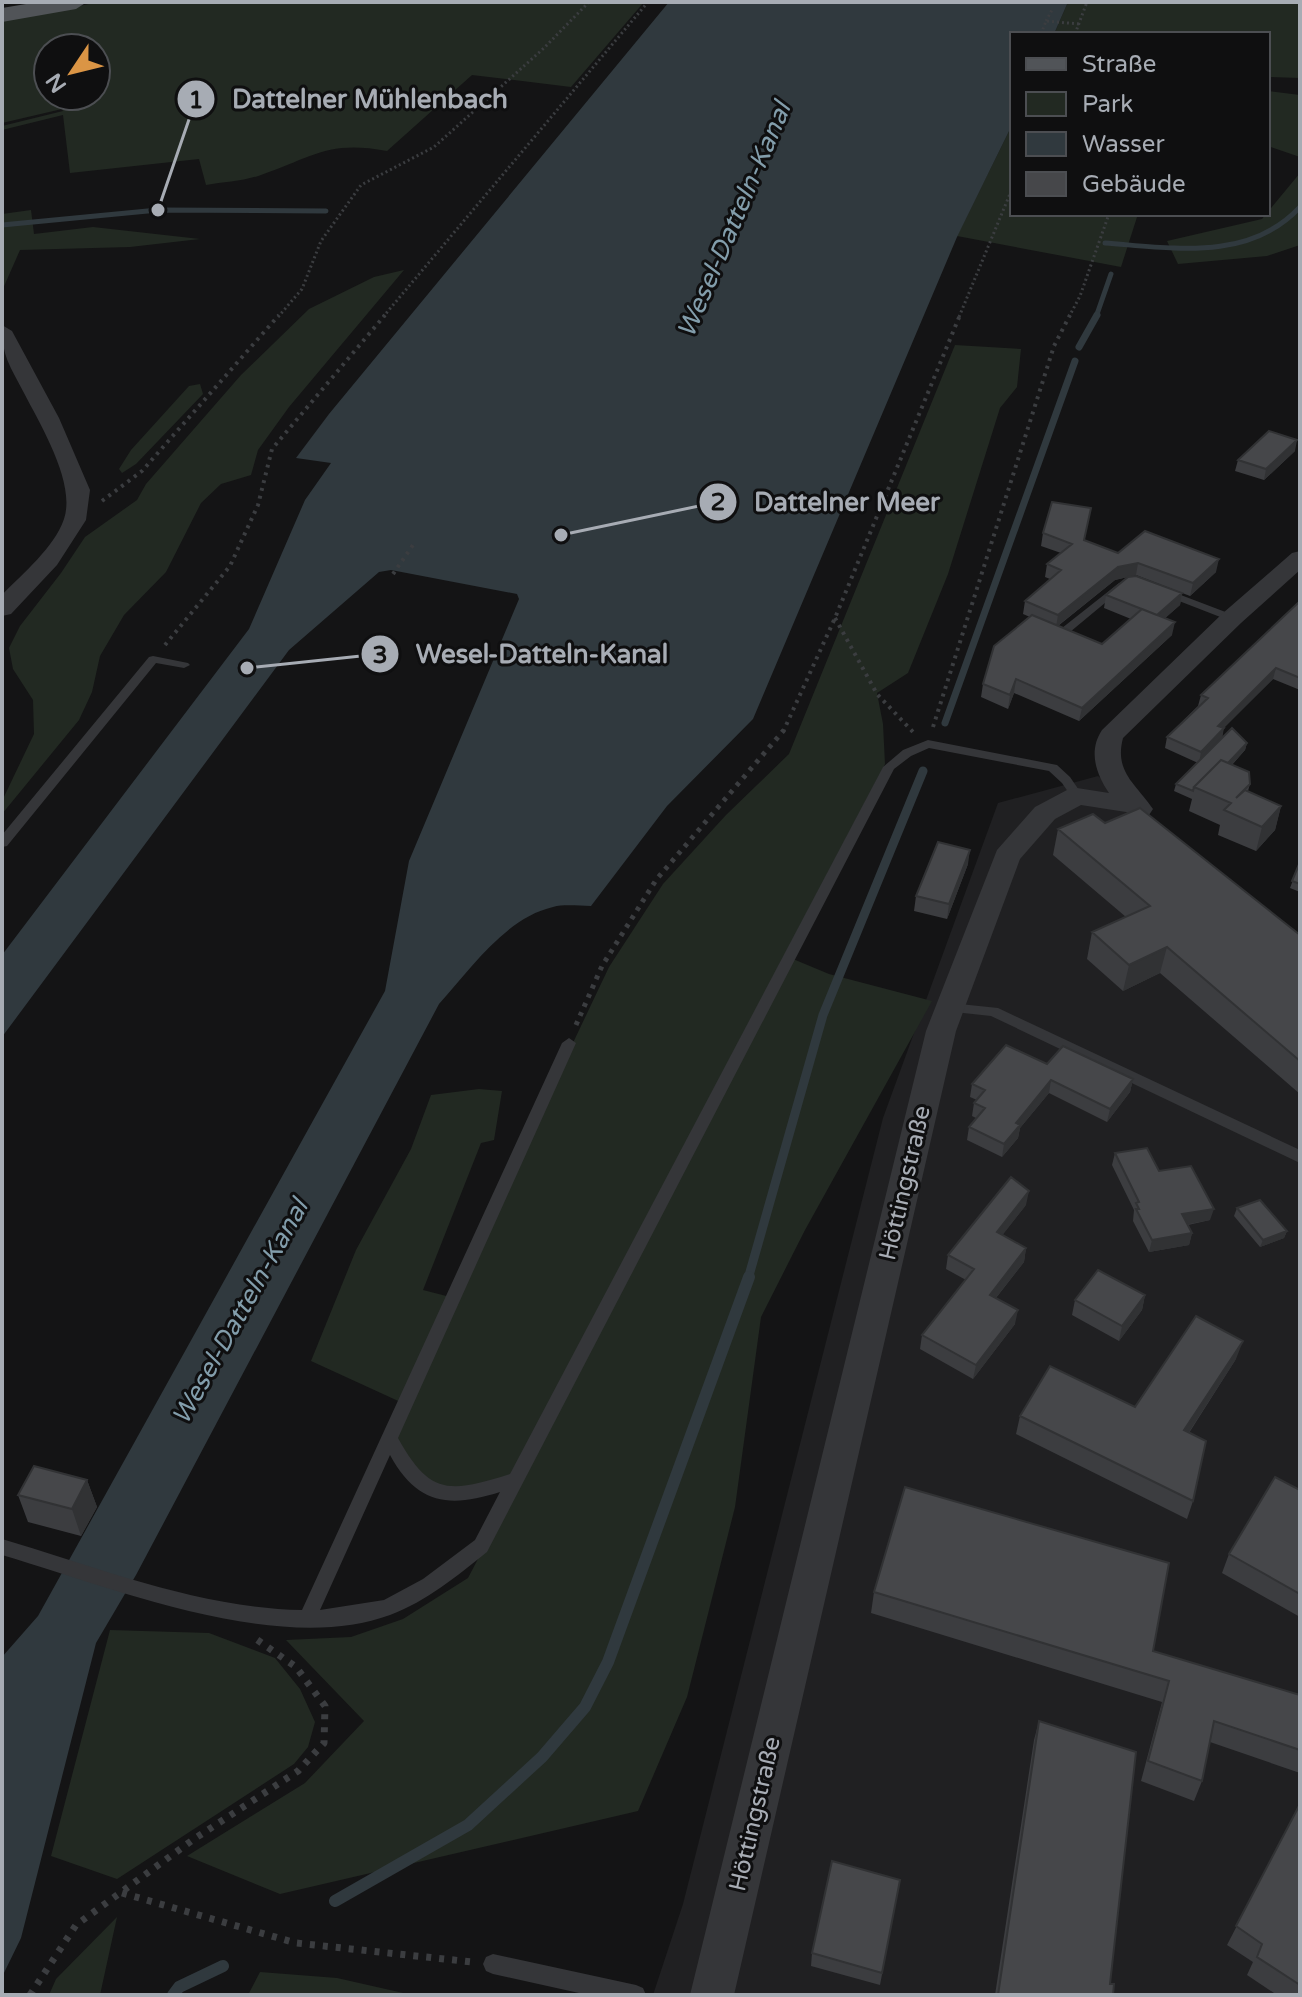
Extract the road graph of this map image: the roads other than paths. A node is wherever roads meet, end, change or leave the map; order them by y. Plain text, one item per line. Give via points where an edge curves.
1 (76, 2) edge
2 (2, 15) edge
3 (2, 331) edge
4 (1300, 558) edge
5 (2, 609) edge
6 (1232, 618) junction
7 (1066, 630) edge
8 (184, 665) dead end
9 (1077, 796) junction
10 (2, 843) edge
11 (950, 1008) junction
12 (569, 1043) road end
13 (1300, 1157) edge
14 (389, 1438) junction
15 (515, 1480) junction
16 (2, 1547) edge
17 (307, 1618) junction
18 (493, 1964) road end
19 (636, 1995) edge
20 (712, 1995) edge

1 - 2 main road
3 - 5 street via 79,490 75,520 49,560
4 - 6 street
6 - 7 lane via 1140,583 1120,585
6 - 9 street via 1111,736 1105,753 1113,780 1146,814
8 - 10 lane via 153,659
9 - 11 street, Höttingstraße via 1045,813 1007,856
9 - 15 lane via 1053,768 928,744 889,767
11 - 13 lane via 993,1011
11 - 20 street, Höttingstraße
12 - 14 lane
14 - 15 lane via 403,1466 428,1490 468,1496
14 - 17 lane
15 - 17 lane via 481,1546 430,1586 374,1612
16 - 17 lane via 216,1610
18 - 19 lane

